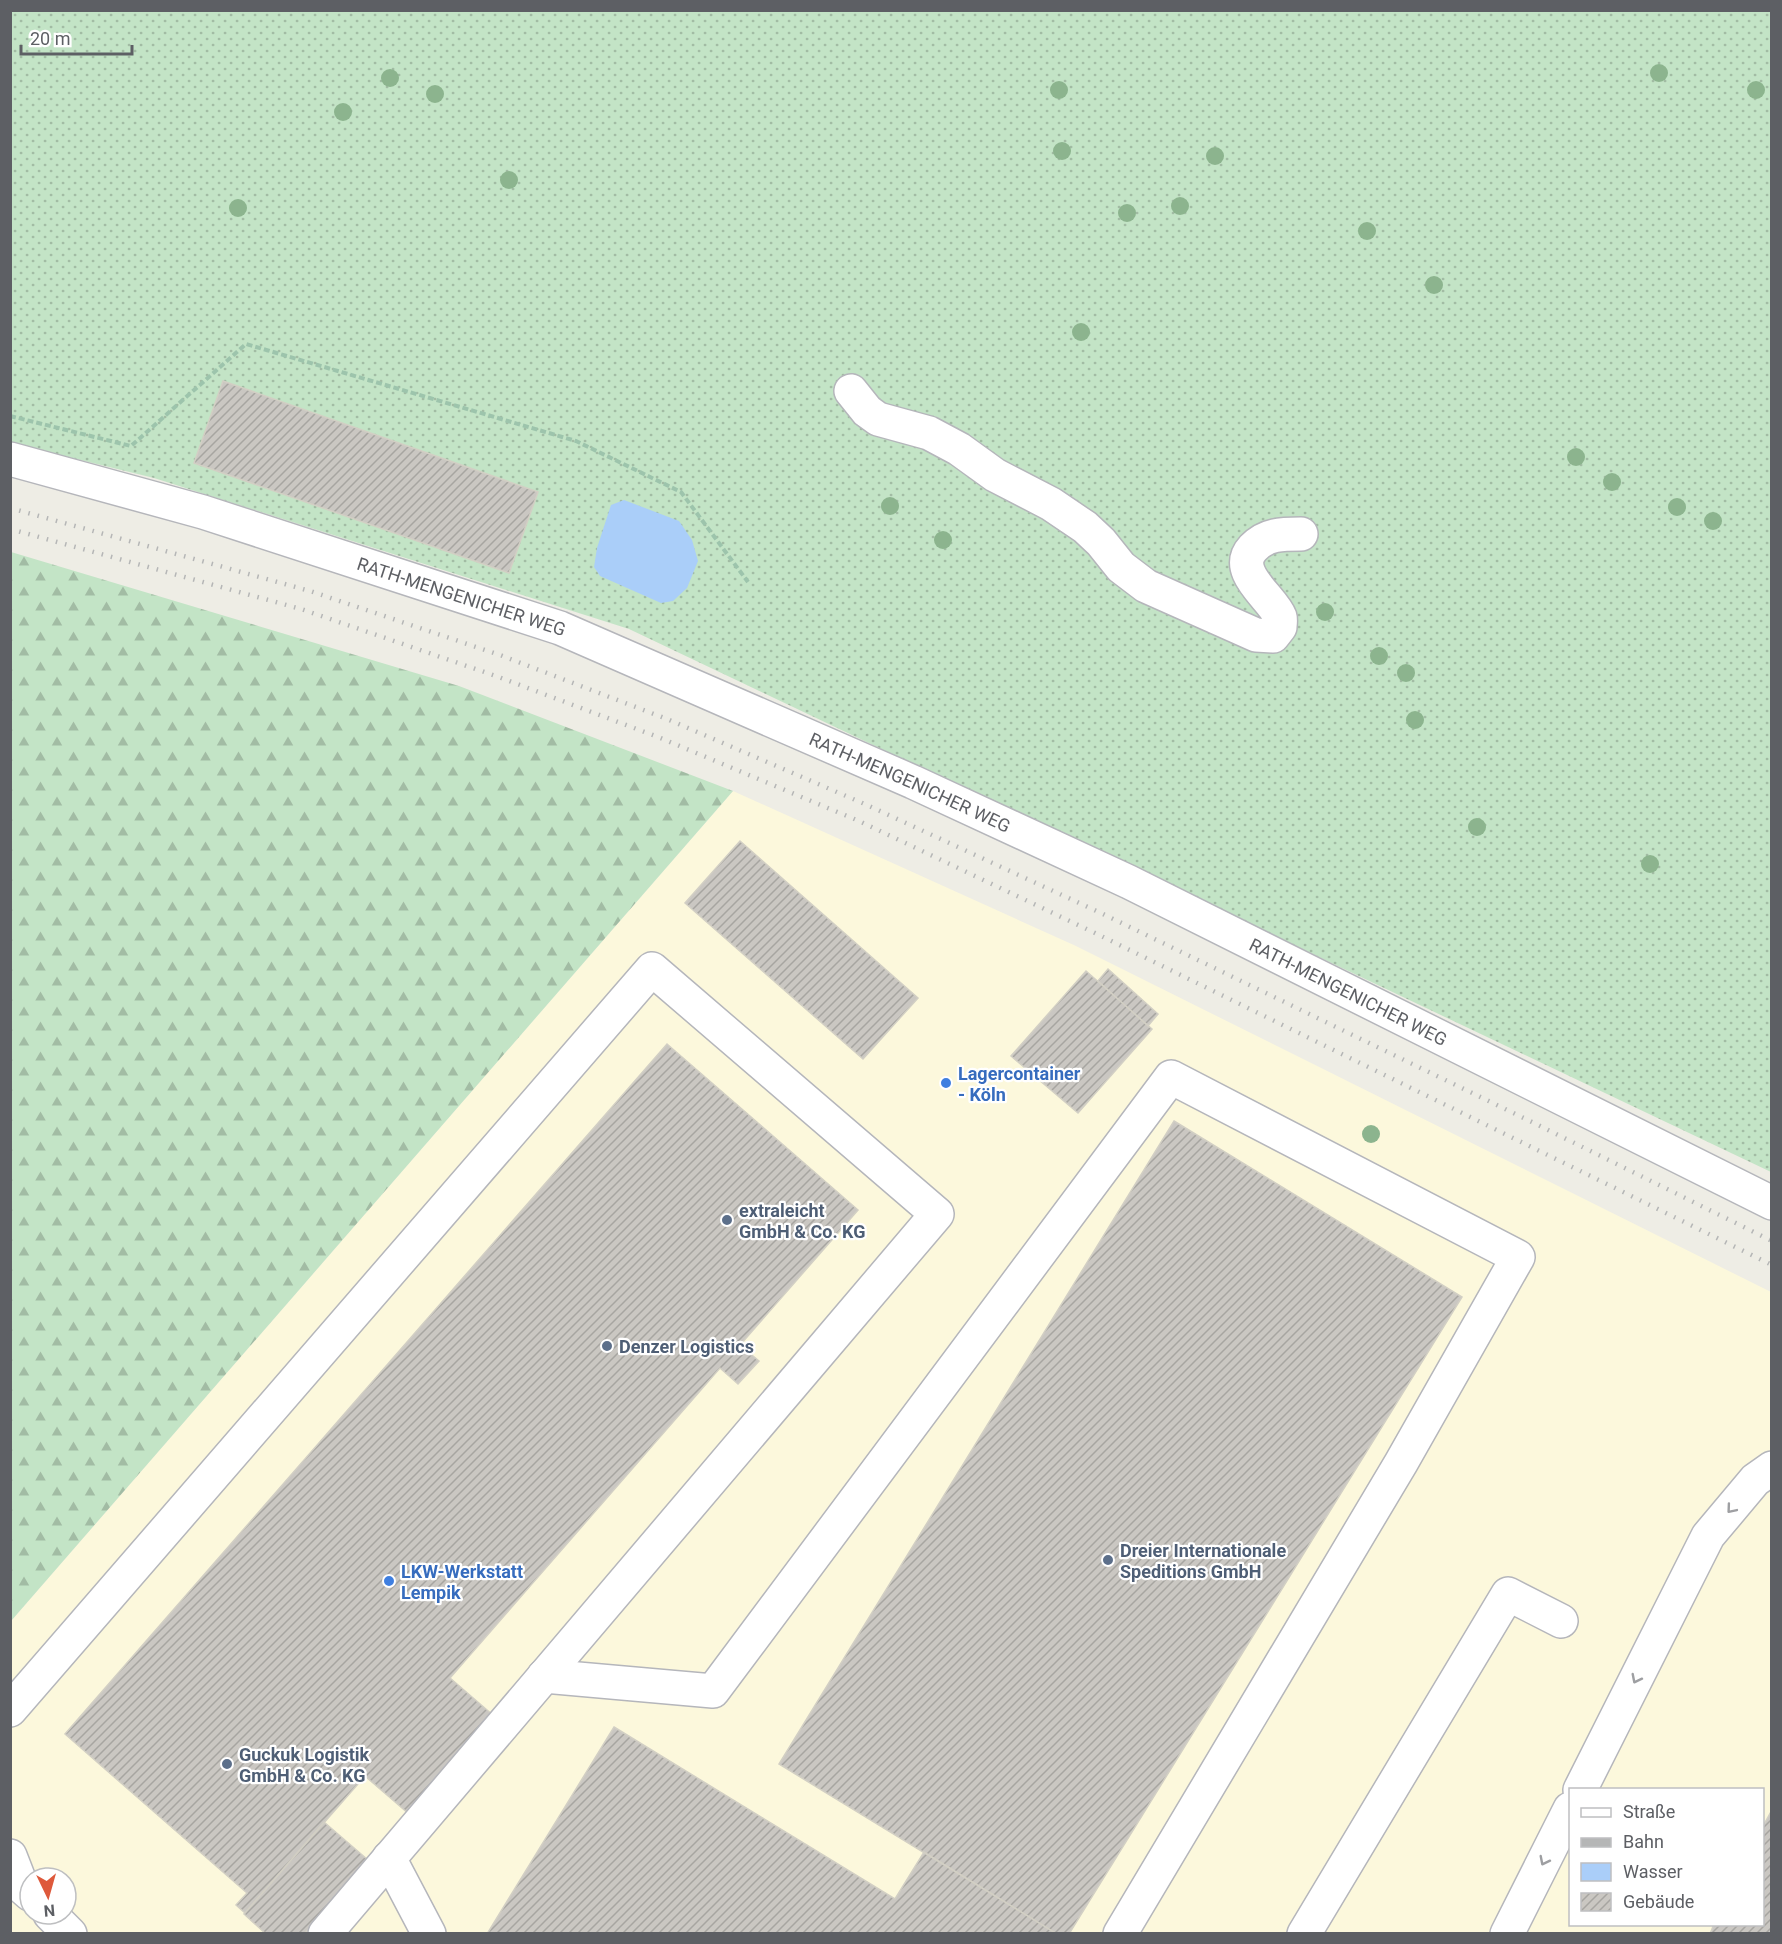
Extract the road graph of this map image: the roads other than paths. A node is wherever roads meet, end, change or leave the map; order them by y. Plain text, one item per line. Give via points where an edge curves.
1 (851, 391) dead end
2 (10, 459) edge
3 (1301, 534) dead end
4 (1772, 1203) edge
5 (1772, 1468) edge
6 (1561, 1621) dead end
7 (544, 1676) junction
8 (10, 1710) edge
9 (1581, 1788) edge
10 (1569, 1811) edge
11 (10, 1856) edge
12 (389, 1858) junction
13 (18, 1877) edge
14 (325, 1934) edge
15 (429, 1934) edge
16 (1120, 1934) edge
17 (1304, 1934) edge
18 (1507, 1934) edge

1 - 3 street via 878,419 929,433 995,475 1051,504 1085,527 1121,567 1146,586 1256,635 1273,636 1280,627 1280,617 1254,583 1247,566 1250,551 1263,539
2 - 4 street, RATH-MENGENICHER WEG via 203,512 560,628 913,782 1129,882
5 -> 9 street via 1755,1480 1708,1536
6 - 17 street via 1508,1594
7 - 8 street via 937,1214 652,969
7 - 12 street
7 - 16 street via 713,1690 1171,1077 1518,1257 1389,1484
10 -> 18 street
11 - 13 street
12 - 14 street
12 - 15 street

